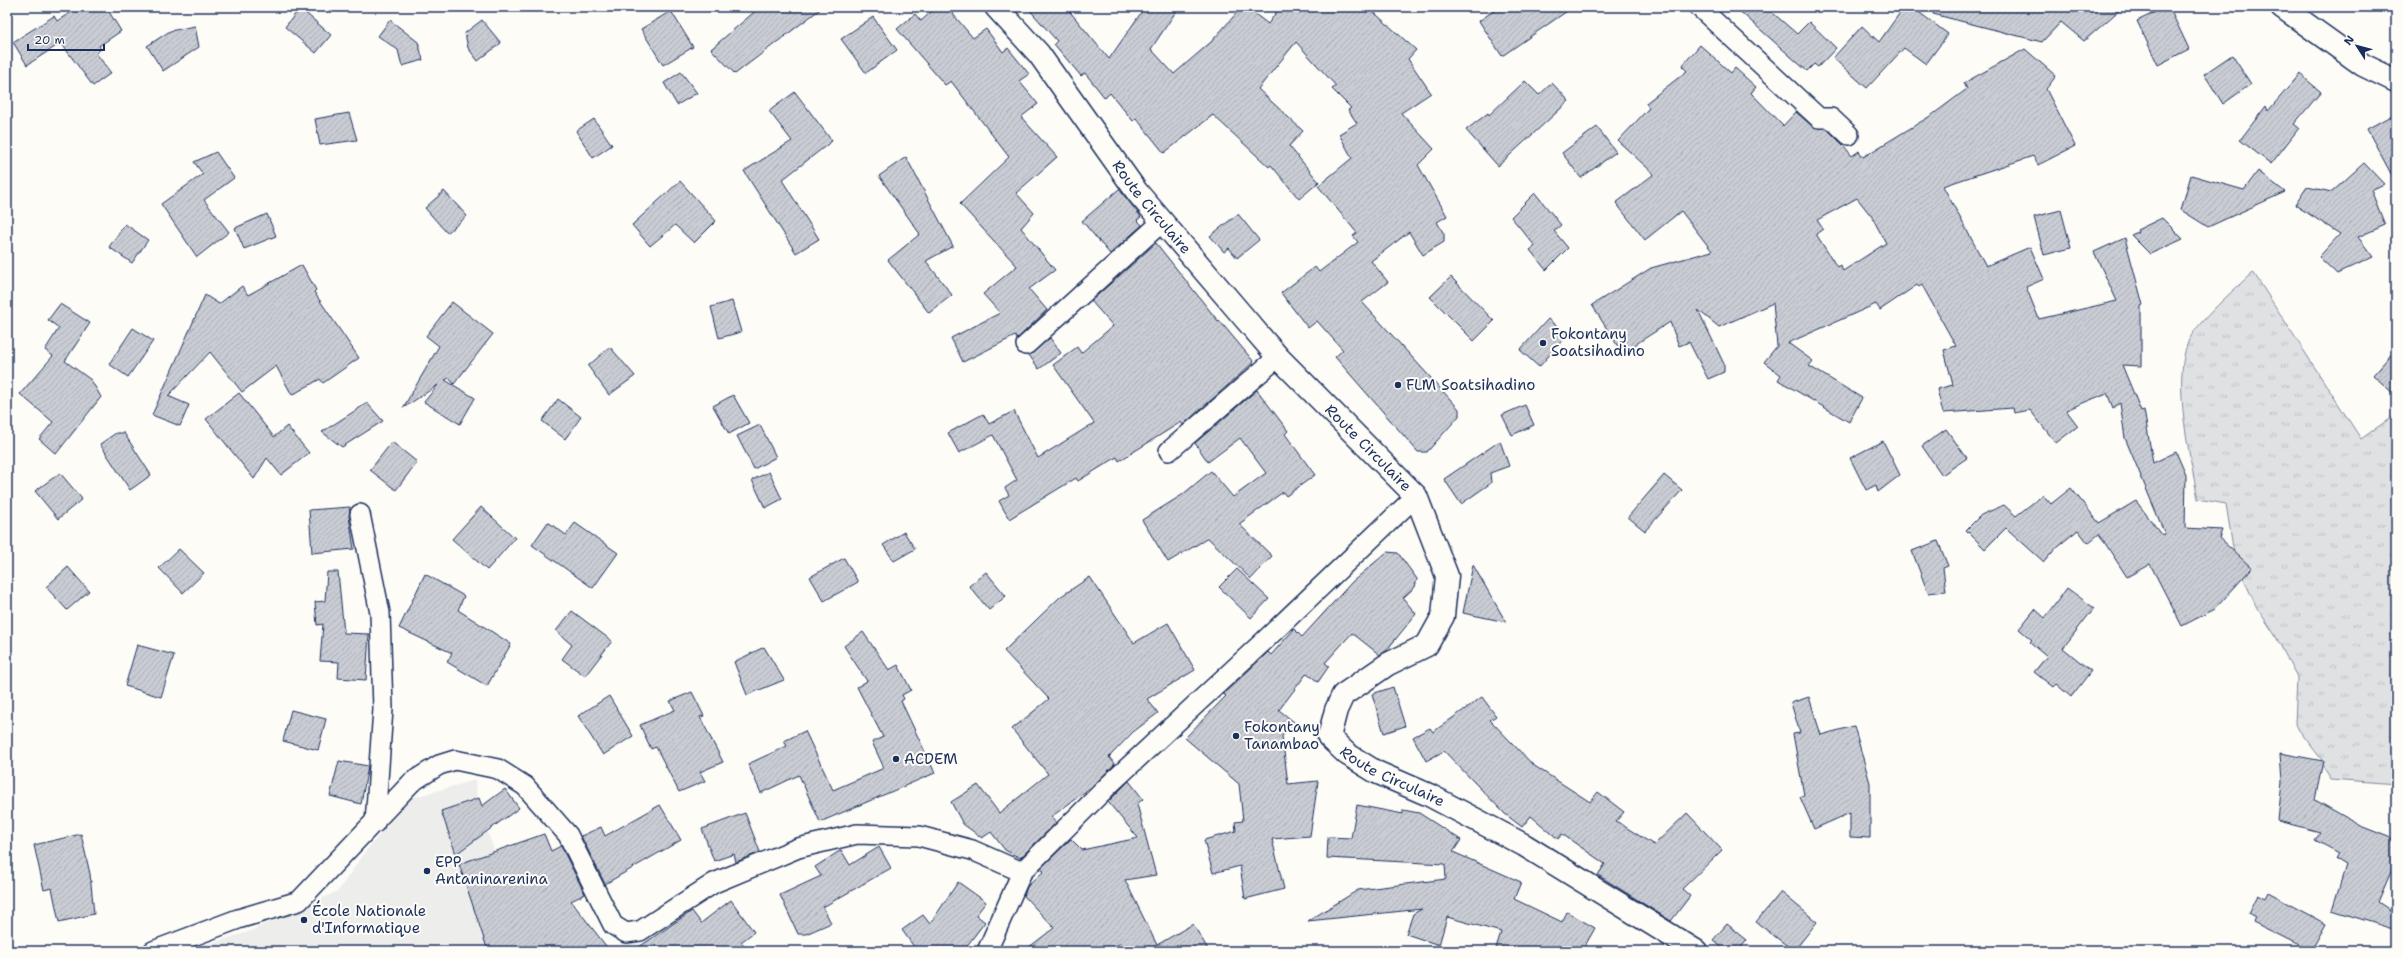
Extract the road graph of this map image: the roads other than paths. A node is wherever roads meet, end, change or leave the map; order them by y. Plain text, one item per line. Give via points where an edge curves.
1 (996, 7) edge
2 (1698, 7) edge
3 (2282, 7) edge
4 (2396, 81) edge
5 (1849, 135) dead end
6 (1163, 221) junction
7 (1026, 345) dead end
8 (1278, 356) junction
9 (1169, 450) dead end
10 (1416, 496) junction
11 (360, 514) dead end
12 (375, 823) junction
13 (1022, 872) junction
14 (153, 951) edge
15 (987, 951) edge
16 (1696, 951) edge

1 - 6 street, Route Circulaire via 1039,54 1138,192
2 - 5 street via 1819,118 1831,118
3 - 4 street via 2363,65
6 - 7 street
6 - 8 street, Route Circulaire
8 - 9 street
8 - 10 street, Route Circulaire
10 - 13 street via 1264,642 1110,783
10 - 16 street, Route Circulaire via 1446,576 1443,616 1427,645 1388,664 1343,695 1336,710 1330,738 1347,754 1376,772 1429,795 1524,845
11 - 12 street via 380,614 383,709
12 - 13 street via 412,782 439,765 455,760 498,770 525,786 568,835 613,925 626,933 640,931 714,883 798,848 857,834 919,836 972,850
12 - 14 street via 299,901 238,919
13 - 15 street

